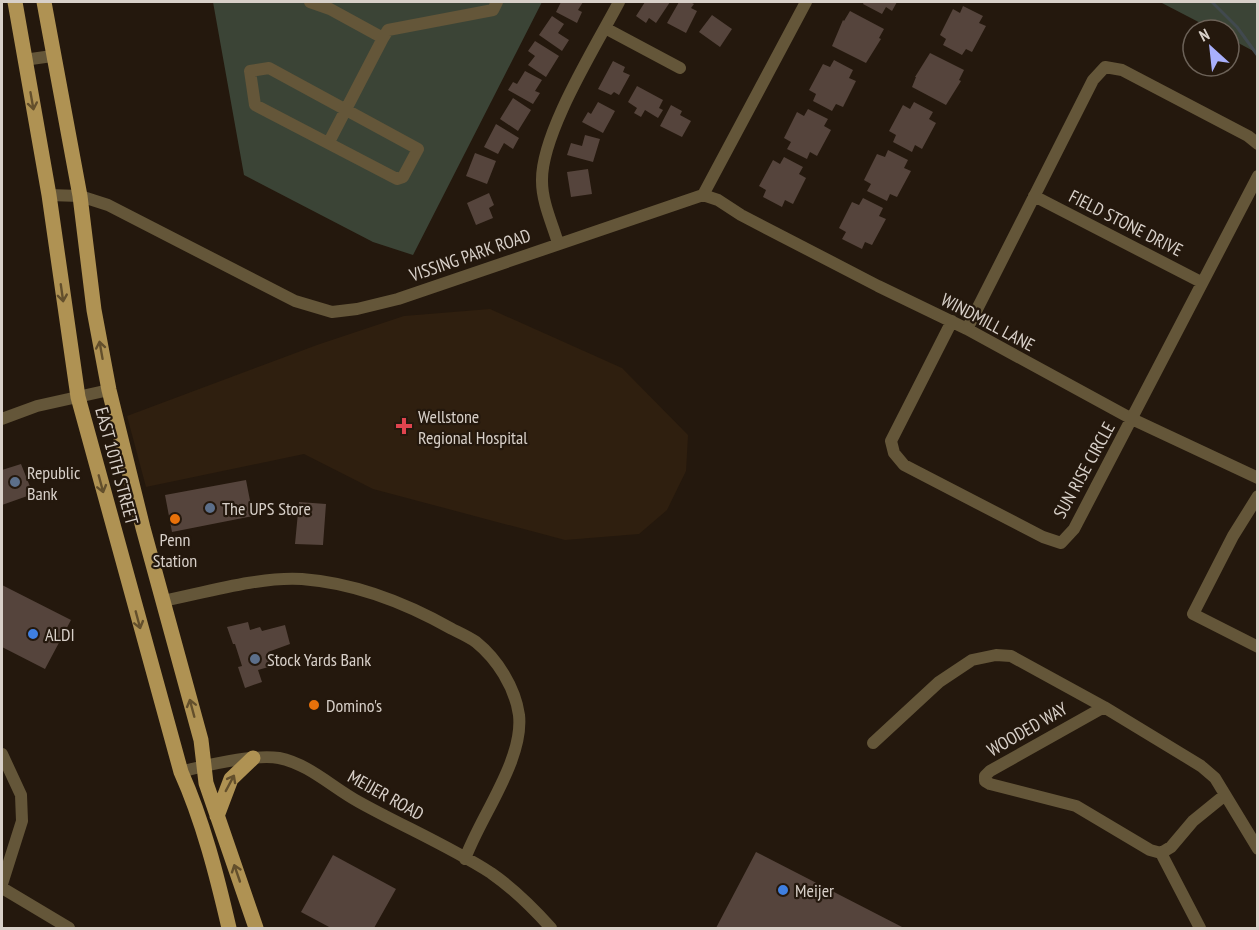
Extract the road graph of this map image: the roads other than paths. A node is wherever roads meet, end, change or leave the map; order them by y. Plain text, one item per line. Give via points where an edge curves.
1 (15, 2) edge
2 (44, 2) edge
3 (310, 2) edge
4 (497, 2) edge
5 (619, 2) edge
6 (806, 2) edge
7 (332, 5) edge
8 (605, 28) junction
9 (383, 38) junction
10 (52, 56) junction
11 (24, 60) junction
12 (680, 68) dead end
13 (346, 110) junction
14 (329, 142) junction
15 (1257, 144) edge
16 (1257, 176) edge
17 (49, 195) junction
18 (703, 195) junction
19 (80, 196) junction
20 (1034, 196) junction
21 (558, 243) junction
22 (1201, 282) junction
23 (952, 321) junction
24 (967, 329) junction
25 (108, 390) junction
26 (78, 397) junction
27 (2, 419) edge
28 (1132, 419) junction
29 (1257, 478) edge
30 (1257, 496) edge
31 (163, 601) junction
32 (1257, 647) edge
33 (1104, 707) junction
34 (873, 742) dead end
35 (2, 754) edge
36 (253, 758) junction
37 (203, 766) junction
38 (181, 772) junction
39 (1225, 795) junction
40 (217, 816) junction
41 (1257, 849) edge
42 (1161, 853) junction
43 (465, 859) junction
44 (2, 886) edge
45 (69, 928) edge
46 (229, 928) edge
47 (256, 928) edge
48 (551, 928) edge
49 (1200, 928) edge

1 - 11 main road, EAST 10TH STREET
2 - 10 main road, EAST 10TH STREET
3 - 7 street
4 - 9 street via 493,10 388,30
5 - 8 street
6 - 18 street
7 - 9 street
8 - 12 street
8 - 21 street via 563,108 543,165 543,194
9 - 13 street
10 - 11 street
10 - 19 main road, EAST 10TH STREET
11 -> 17 main road, EAST 10TH STREET
13 - 14 street
13 - 14 street via 418,149 403,177 397,179
13 - 14 street via 269,68 250,71 255,105
15 - 20 street via 1122,70 1105,67 1093,80
16 - 22 street, SUN RISE CIRCLE
17 - 19 street, VISSING PARK ROAD
17 -> 26 main road, EAST 10TH STREET
18 - 21 street, VISSING PARK ROAD
18 - 23 street, WINDMILL LANE
19 - 21 street, VISSING PARK ROAD via 108,205 295,301 332,312 398,299
25 -> 19 main road, EAST 10TH STREET
20 - 22 street, FIELD STONE DRIVE
20 - 24 street
22 - 28 street, SUN RISE CIRCLE
23 - 24 street, WINDMILL LANE
23 - 28 street, SUN RISE CIRCLE via 891,441 894,453 904,465 1061,543 1074,529
24 - 28 street, WINDMILL LANE
25 - 26 street
25 - 31 main road, EAST 10TH STREET
26 - 27 street
26 -> 38 main road, EAST 10TH STREET
28 - 29 street, WINDMILL LANE
30 - 32 street via 1192,614
37 -> 31 main road, EAST 10TH STREET via 201,740
31 - 43 street via 258,582 301,579 386,597 476,642 497,664 512,690 519,716 511,762
33 - 34 street, WOODED WAY via 1011,656 996,654 972,660 939,682
33 - 39 street, WOODED WAY via 1201,766 1215,778
33 - 42 street, WOODED WAY via 990,771 985,781 1076,806
35 - 44 street via 21,795 22,821
36 - 37 street, MEIJER ROAD
40 -> 36 main road via 231,779
36 - 43 street, MEIJER ROAD via 294,762
37 - 38 street, MEIJER ROAD
37 - 40 main road, EAST 10TH STREET
38 - 46 main road, EAST 10TH STREET via 222,892
39 - 41 street, WOODED WAY
39 - 42 street
47 -> 40 main road, EAST 10TH STREET
42 - 49 street
43 - 48 street, MEIJER ROAD via 514,891
44 - 45 street

